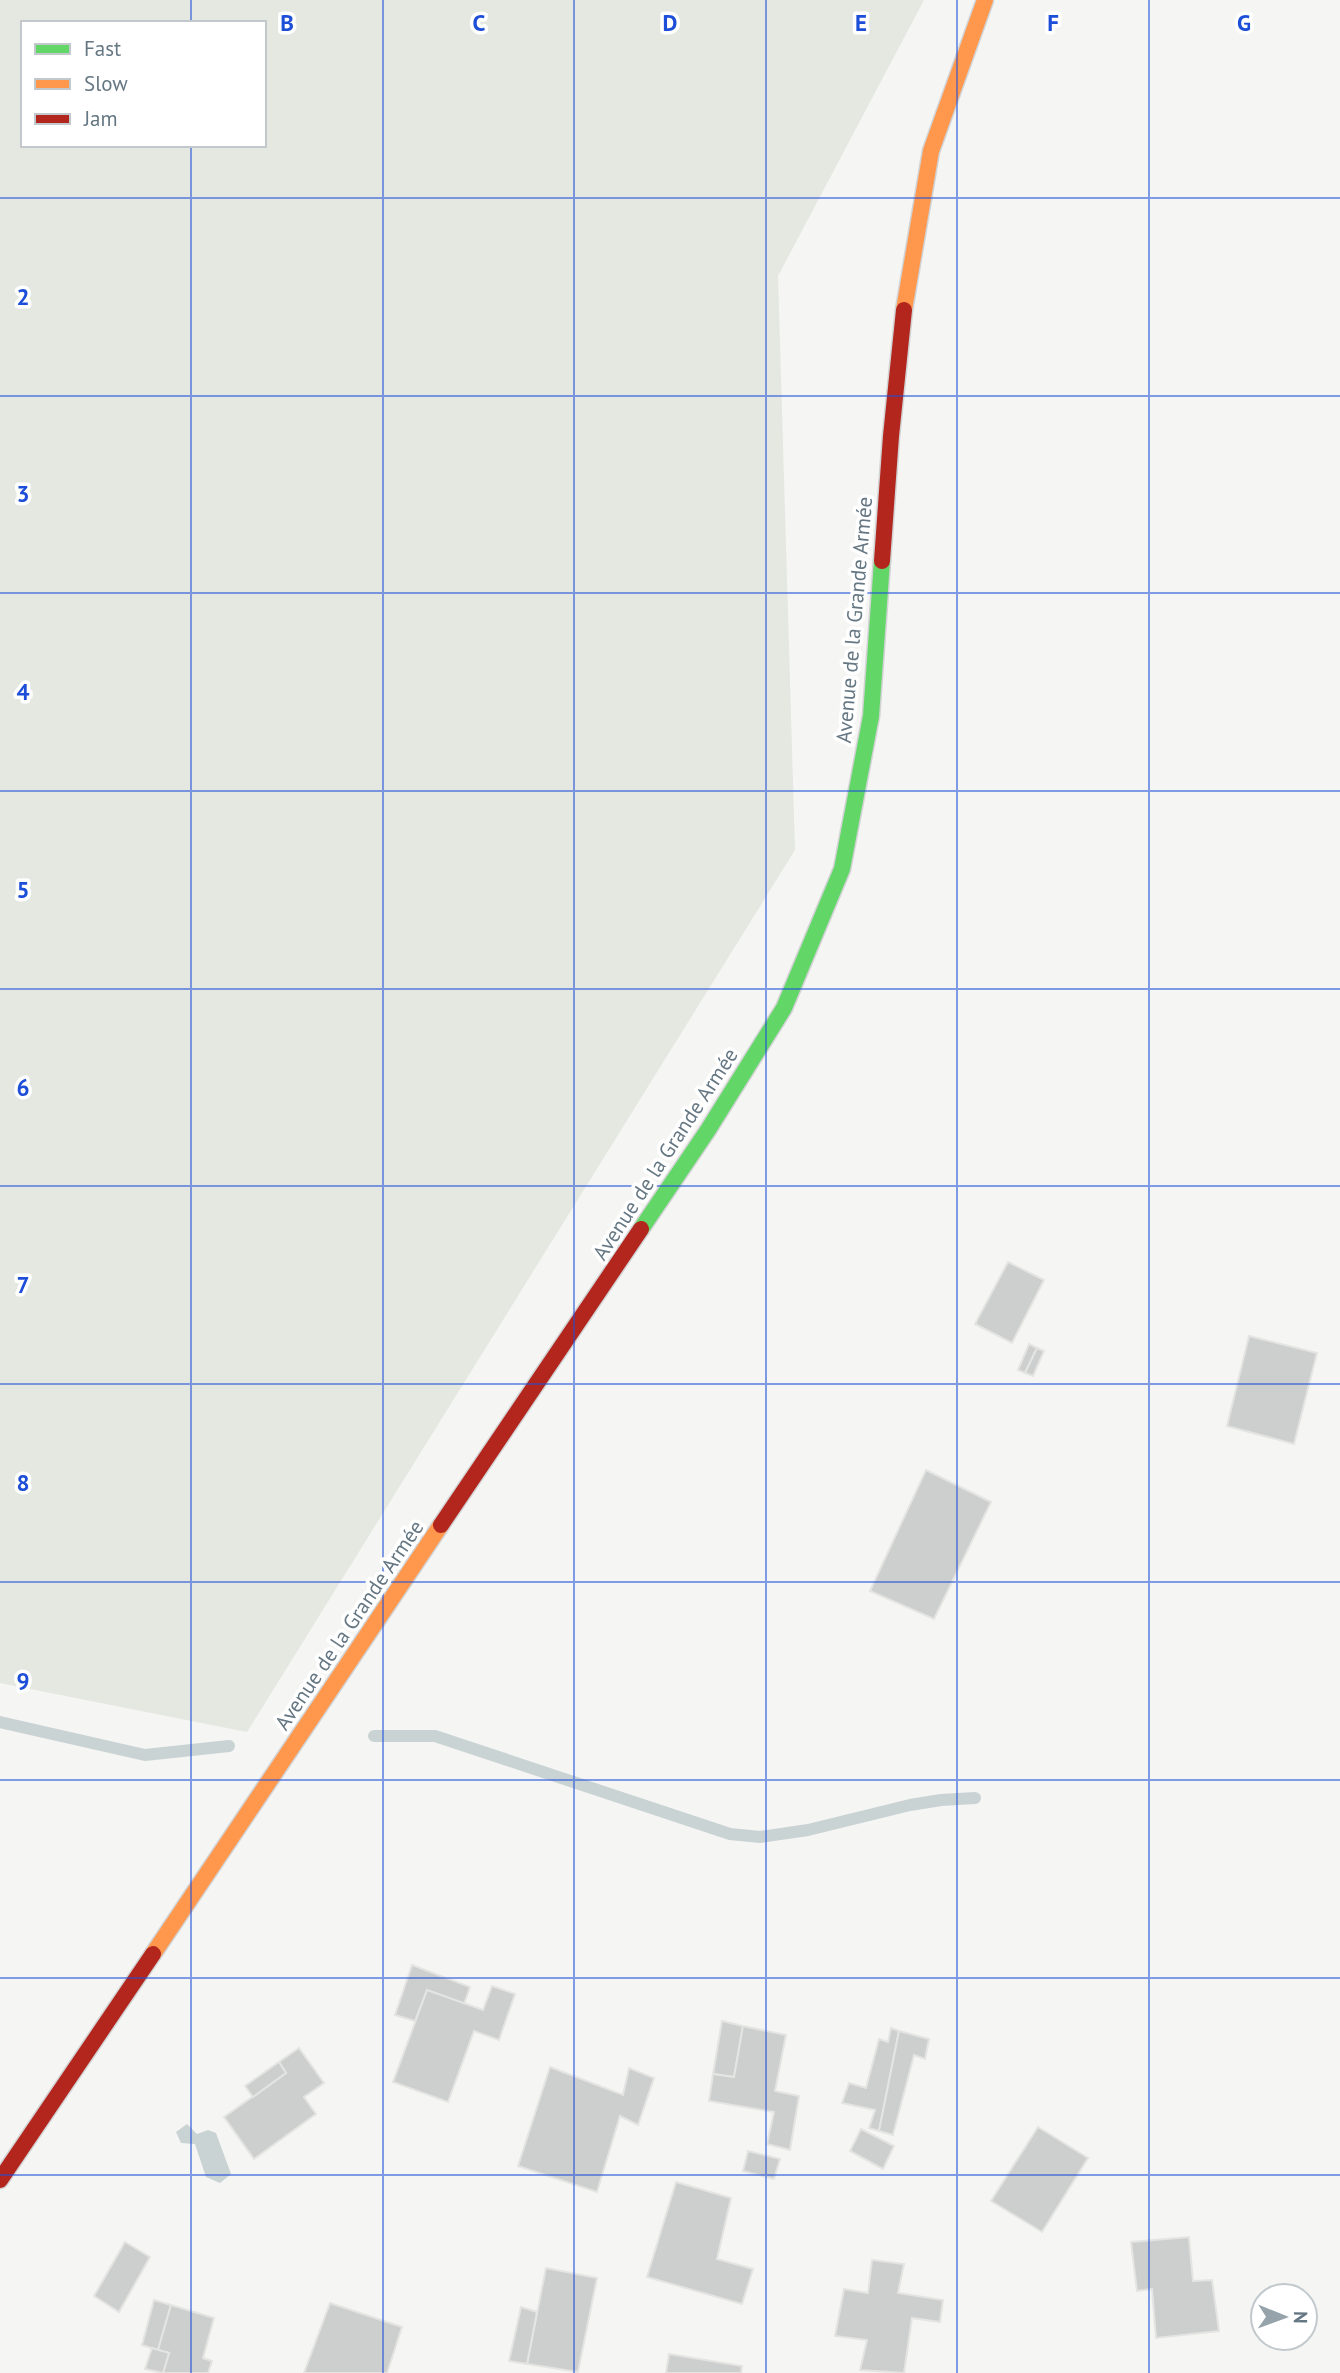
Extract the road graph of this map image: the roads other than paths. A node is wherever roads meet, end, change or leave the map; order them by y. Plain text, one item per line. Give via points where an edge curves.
1 (985, 0) edge
2 (0, 2180) edge

1 - 2 street, Avenue de la Grande Armée via 931,152 906,289 871,716 842,869 784,1007 708,1130

